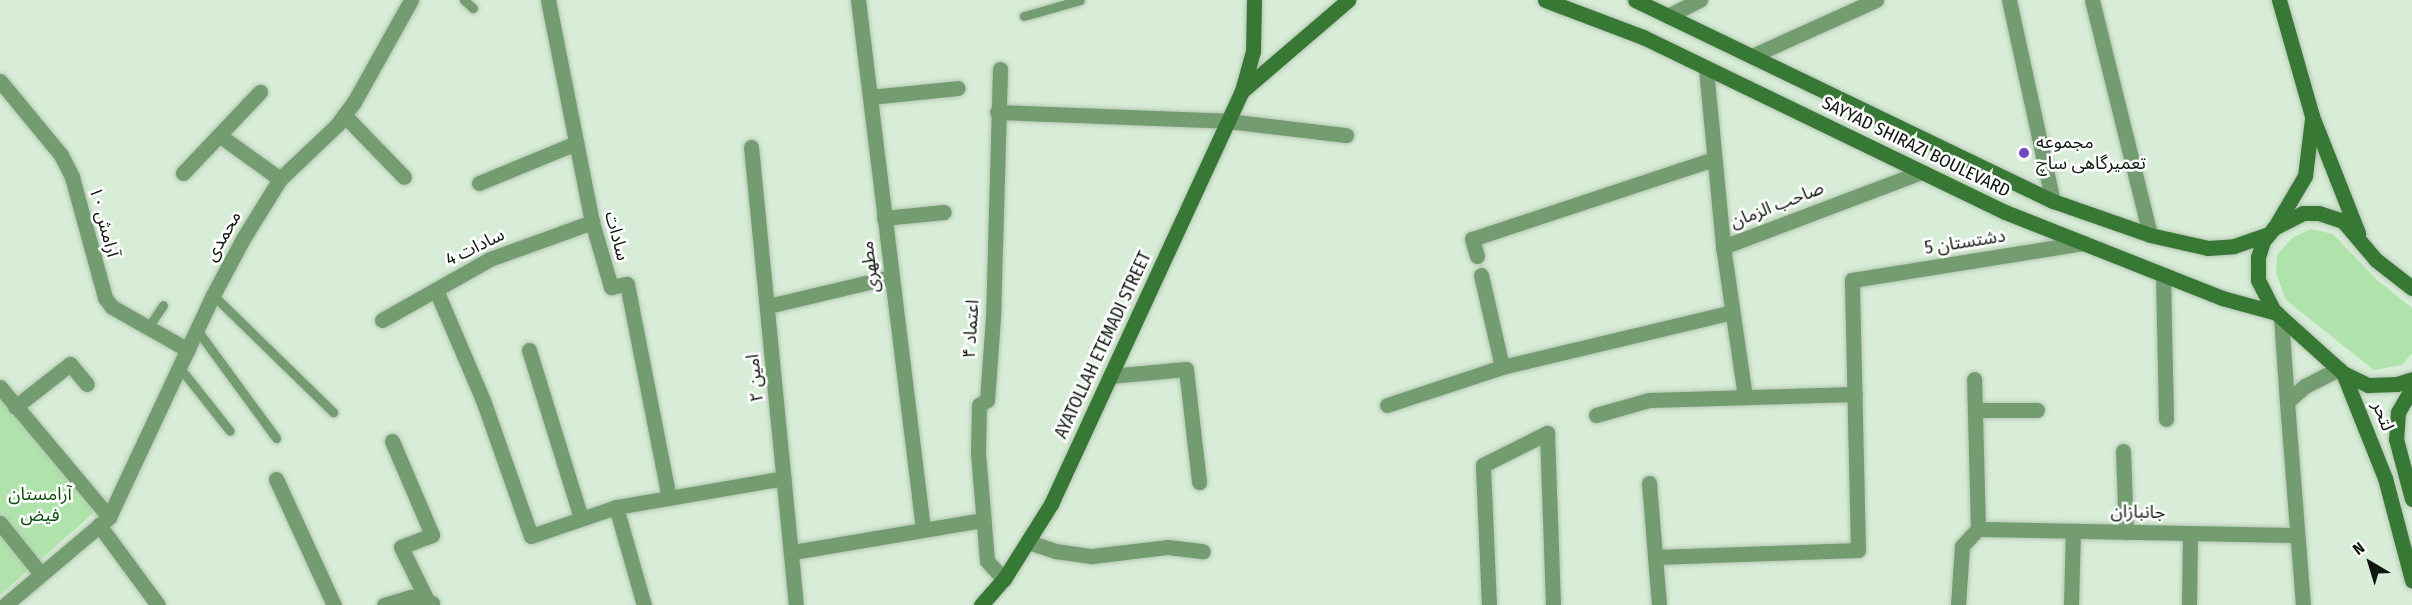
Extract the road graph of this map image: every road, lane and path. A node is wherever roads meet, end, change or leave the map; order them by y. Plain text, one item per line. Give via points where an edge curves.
1 (411, 0) edge
2 (464, 0) edge
3 (548, 0) edge
4 (858, 0) edge
5 (1080, 0) edge
6 (1254, 0) edge
7 (1348, 0) edge
8 (1545, 0) edge
9 (1635, 0) edge
10 (1669, 0) edge
11 (1700, 0) edge
12 (1876, 0) edge
13 (2008, 0) edge
14 (2092, 0) edge
15 (2279, 0) edge
16 (473, 8) dead end
17 (1024, 16) dead end
18 (1668, 16) junction
19 (1754, 56) junction
20 (999, 69) dead end
21 (1706, 69) junction
22 (0, 81) edge
23 (958, 88) dead end
24 (1242, 91) junction
25 (260, 92) dead end
26 (870, 97) junction
27 (997, 112) junction
28 (344, 115) junction
29 (2312, 116) junction
30 (1228, 121) junction
31 (219, 135) junction
32 (1346, 135) dead end
33 (576, 143) junction
34 (751, 147) dead end
35 (1714, 159) junction
36 (1921, 172) junction
37 (183, 173) dead end
38 (404, 177) dead end
39 (280, 179) junction
40 (479, 183) dead end
41 (2053, 201) junction
42 (945, 212) dead end
43 (884, 218) junction
44 (592, 222) junction
45 (2270, 232) junction
46 (2150, 235) junction
47 (2359, 235) junction
48 (2083, 243) junction
49 (1723, 247) junction
50 (1477, 256) dead end
51 (1481, 275) dead end
52 (2163, 275) junction
53 (891, 277) junction
54 (2412, 288) edge
55 (436, 290) junction
56 (213, 295) junction
57 (163, 305) dead end
58 (768, 306) junction
59 (1732, 312) junction
60 (2279, 315) junction
61 (382, 320) dead end
62 (149, 327) junction
63 (197, 330) junction
64 (188, 350) junction
65 (529, 350) dead end
66 (1502, 367) junction
67 (180, 368) junction
68 (2341, 371) junction
69 (1110, 376) junction
70 (1974, 379) dead end
71 (2412, 379) edge
72 (87, 384) dead end
73 (0, 387) edge
74 (2412, 388) edge
75 (1855, 394) junction
76 (1745, 397) junction
77 (2287, 402) junction
78 (1387, 405) dead end
79 (15, 407) junction
80 (1975, 410) junction
81 (2037, 410) dead end
82 (333, 412) dead end
83 (1596, 415) dead end
84 (2166, 419) dead end
85 (230, 431) dead end
86 (276, 438) dead end
87 (392, 441) dead end
88 (2123, 451) dead end
89 (784, 478) junction
90 (276, 479) dead end
91 (1199, 482) dead end
92 (1649, 483) dead end
93 (669, 498) junction
94 (2412, 499) edge
95 (616, 507) junction
96 (581, 518) junction
97 (983, 520) junction
98 (104, 521) junction
99 (0, 524) edge
100 (923, 529) junction
101 (1978, 529) junction
102 (2073, 531) junction
103 (2126, 532) junction
104 (2190, 533) junction
105 (2297, 535) junction
106 (1028, 542) junction
107 (1203, 551) dead end
108 (793, 552) junction
109 (1655, 557) junction
110 (41, 574) junction
111 (1004, 579) junction
112 (2412, 580) edge
113 (405, 601) edge
114 (433, 604) edge
115 (5, 605) edge
116 (157, 605) edge
117 (334, 605) edge
118 (384, 605) edge
119 (644, 605) edge
120 (796, 605) edge
121 (981, 605) edge
122 (1489, 605) edge
123 (1553, 605) edge
124 (1659, 605) edge
125 (1958, 605) edge
126 (2071, 605) edge
127 (2189, 605) edge
128 (2303, 605) edge

1 - 28 street, محمدی
2 - 16 lane
3 - 33 street, سادات
4 - 26 street, مطهری
5 - 17 lane
6 - 24 main road via 1252,51
7 - 24 main road
8 - 21 main road, SAYYAD SHIRAZI BOULEVARD via 1643,37
9 - 18 main road, SAYYAD SHIRAZI BOULEVARD
10 - 18 street
11 - 18 street
12 - 19 street
13 - 41 street
14 - 46 street
15 - 29 main road
18 - 19 main road, SAYYAD SHIRAZI BOULEVARD
19 - 41 main road, SAYYAD SHIRAZI BOULEVARD
20 - 27 street, اعتماد ۴
21 - 35 street
21 - 36 main road, SAYYAD SHIRAZI BOULEVARD
22 - 62 street, آرامش ۱۰ via 65,162 105,298 112,307
23 - 26 street
24 - 30 main road, AYATOLLAH ETEMADI STREET
25 - 31 street
26 - 43 street, مطهری
27 - 30 street
27 - 97 street, اعتماد ۴ via 993,316 987,400 979,405 977,423
28 - 38 street
28 - 39 street, محمدی
29 - 45 main road via 2305,176
29 - 47 main road
30 - 32 street
30 - 69 main road, AYATOLLAH ETEMADI STREET
31 - 37 street
31 - 39 street
33 - 40 street
33 - 44 street, سادات
34 - 58 street, امین ۲
35 - 49 street
35 - 50 street via 1472,239
36 - 48 main road, SAYYAD SHIRAZI BOULEVARD
36 - 49 street, صاحب الزمان
39 - 56 street, محمدی
41 - 46 main road, SAYYAD SHIRAZI BOULEVARD
42 - 43 street
43 - 53 street, مطهری
44 - 55 street, سادات 4 via 490,259
44 - 93 street, سادات via 611,287 627,284
45 - 46 main road, SAYYAD SHIRAZI BOULEVARD via 2234,246 2208,248
45 - 47 main road, SAYYAD SHIRAZI BOULEVARD via 2303,213 2318,213 2343,221
45 - 60 main road via 2257,273 2266,299
47 - 54 main road via 2376,260
48 - 52 main road, SAYYAD SHIRAZI BOULEVARD
48 - 75 street, دشتستان 5 via 1852,280
49 - 59 street, صاحب الزمان
51 - 66 street
52 - 60 main road, SAYYAD SHIRAZI BOULEVARD
52 - 84 street
53 - 58 street
53 - 100 street, مطهری
55 - 61 street, سادات 4
55 - 96 street via 483,400 531,536
56 - 63 street, محمدی
56 - 82 lane
57 - 62 lane
58 - 89 street, امین ۲
59 - 66 street
59 - 76 street, صاحب الزمان
60 - 68 main road
60 - 77 street
62 - 64 street, آرامش ۱۰
63 - 64 street, محمدی
63 - 86 lane
64 - 67 street, محمدی
65 - 96 street
66 - 78 street
67 - 85 lane
67 - 98 street, محمدی
68 - 71 main road via 2368,385
68 - 77 street via 2305,386
68 - 112 main road, لتحر via 2385,478
69 - 91 street via 1186,369
69 - 106 main road, AYATOLLAH ETEMADI STREET via 1051,504
70 - 80 street
72 - 79 street via 70,364
73 - 79 street
74 - 94 main road, لتحر via 2398,412 2396,439
75 - 76 street
75 - 109 street via 1858,550
76 - 83 street via 1649,400
77 - 105 street
79 - 98 street
80 - 81 street
80 - 101 street
87 - 114 street via 432,535 401,547
88 - 103 street
89 - 93 street
89 - 108 street, امین ۲
90 - 117 street
92 - 109 street
93 - 95 street
95 - 96 street
95 - 119 street
97 - 100 street
97 - 111 street, اعتماد ۴ via 987,561
98 - 110 street
98 - 116 street
99 - 110 street
100 - 108 street
101 - 102 street, جانبازان
101 - 125 street via 1962,546
102 - 103 street, جانبازان
102 - 126 street
103 - 104 street, جانبازان
104 - 105 street, جانبازان
104 - 127 street
105 - 128 street
106 - 107 street via 1055,551 1092,556 1168,547
106 - 111 main road, AYATOLLAH ETEMADI STREET
108 - 120 street, امین ۲
109 - 124 street
110 - 115 street
111 - 121 main road, AYATOLLAH ETEMADI STREET
113 - 114 street
113 - 118 street
122 - 123 street via 1483,465 1547,433

